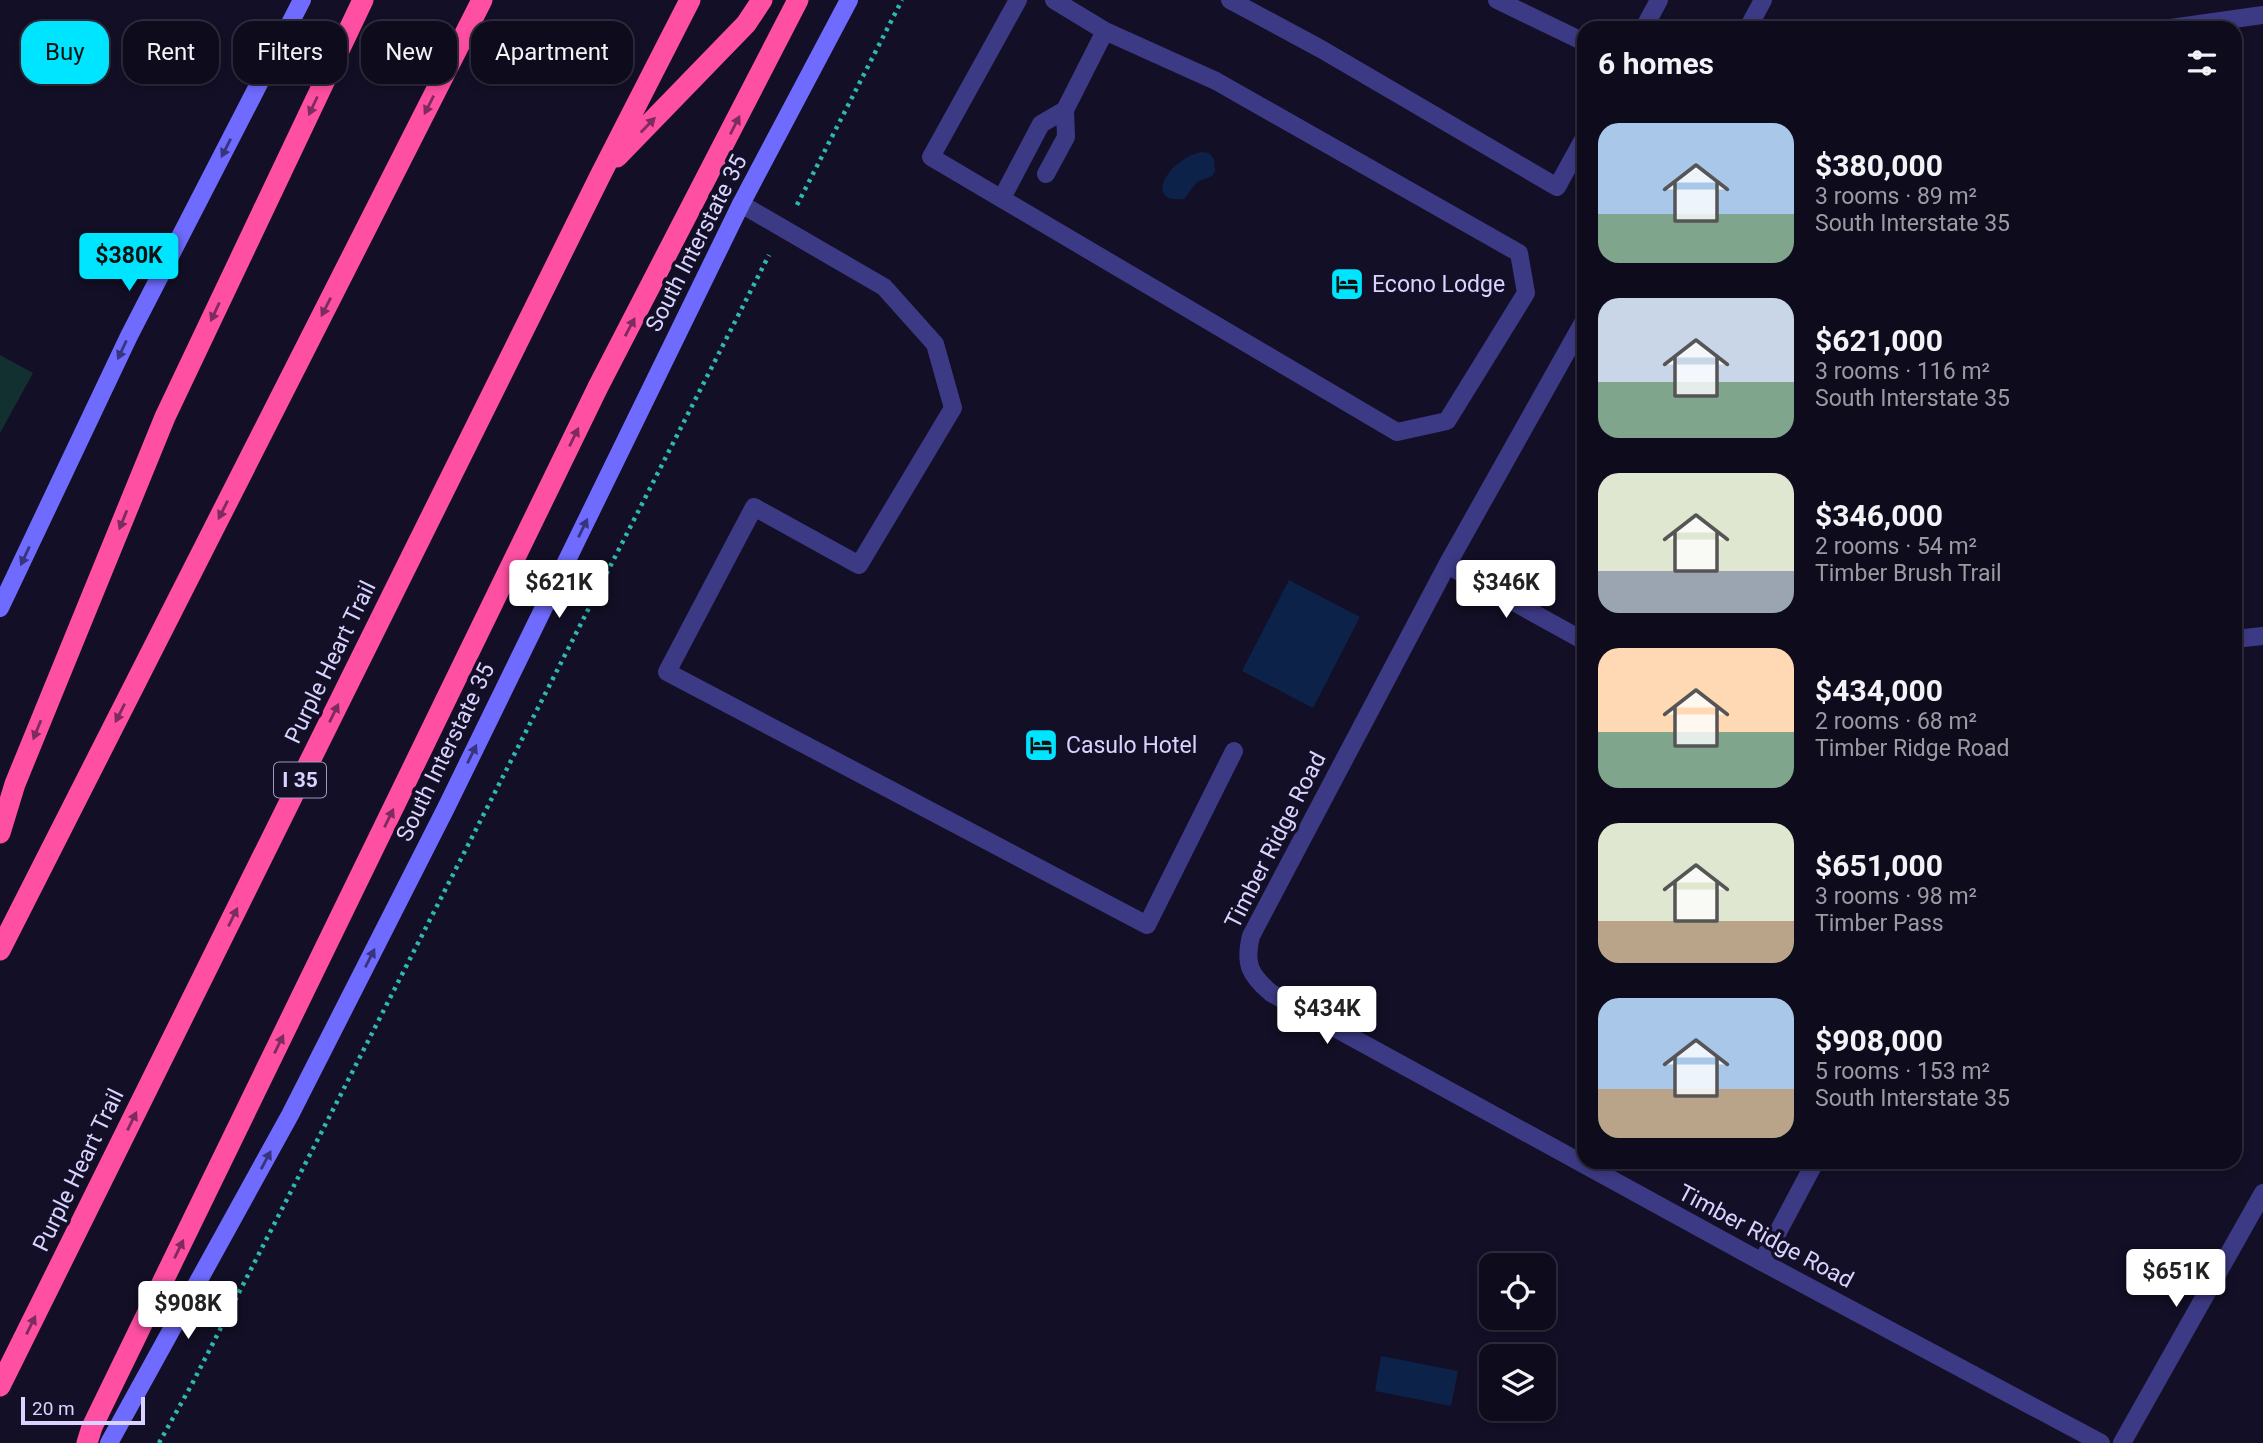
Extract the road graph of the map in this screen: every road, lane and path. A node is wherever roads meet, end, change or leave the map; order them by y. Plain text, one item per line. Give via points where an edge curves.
1 (302, 0) edge
2 (363, 0) edge
3 (482, 0) edge
4 (690, 0) edge
5 (762, 0) edge
6 (798, 0) edge
7 (849, 0) edge
8 (902, 0) edge
9 (1018, 0) edge
10 (1054, 0) edge
11 (1230, 0) edge
12 (1497, 0) edge
13 (1659, 0) edge
14 (1763, 0) edge
15 (2263, 15) edge
16 (1648, 21) edge
17 (1752, 21) edge
18 (2221, 21) edge
19 (1105, 31) junction
20 (1577, 39) edge
21 (1066, 110) junction
22 (1577, 151) edge
23 (601, 174) junction
24 (1046, 174) dead end
25 (808, 183) dead end
26 (1002, 198) junction
27 (741, 204) junction
28 (765, 262) dead end
29 (1577, 333) edge
30 (1447, 565) junction
31 (0, 608) edge
32 (2263, 636) edge
33 (1577, 637) edge
34 (2242, 638) edge
35 (1234, 751) dead end
36 (0, 833) edge
37 (0, 950) edge
38 (1577, 1161) edge
39 (1592, 1169) edge
40 (1811, 1169) edge
41 (2263, 1193) edge
42 (1762, 1262) junction
43 (0, 1385) edge
44 (87, 1443) edge
45 (109, 1443) edge
46 (159, 1443) edge
47 (2101, 1443) edge
48 (2122, 1443) edge

1 -> 31 main road via 129,336
2 -> 36 highway via 165,418 15,784
3 -> 37 highway
4 - 23 highway, Purple Heart Trail / I 35
23 -> 5 highway via 746,24
44 -> 6 highway via 598,387
7 - 27 main road, South Interstate 35
8 - 25 path
9 - 26 street via 931,157
10 - 19 street
11 - 22 street via 1321,48 1557,187
12 - 20 street
13 - 16 street
14 - 17 street
15 - 18 street
19 - 21 street
19 - 26 street via 1216,82 1519,253 1525,293 1447,421 1397,432
21 - 24 street via 1066,137
21 - 26 street via 1041,124
43 -> 23 highway, Purple Heart Trail / I 35
27 - 35 street via 884,287 935,344 953,408 859,565 754,508 667,672 1147,925
45 -> 27 main road, South Interstate 35 via 296,1103 446,808
28 - 46 path
29 - 30 street, Timber Ridge Road
30 - 33 street
30 - 38 street, Timber Ridge Road via 1251,936 1249,968 1271,993
32 - 34 street
39 - 42 street, Timber Ridge Road
40 - 42 street
41 - 48 street
42 - 47 street, Timber Ridge Road

